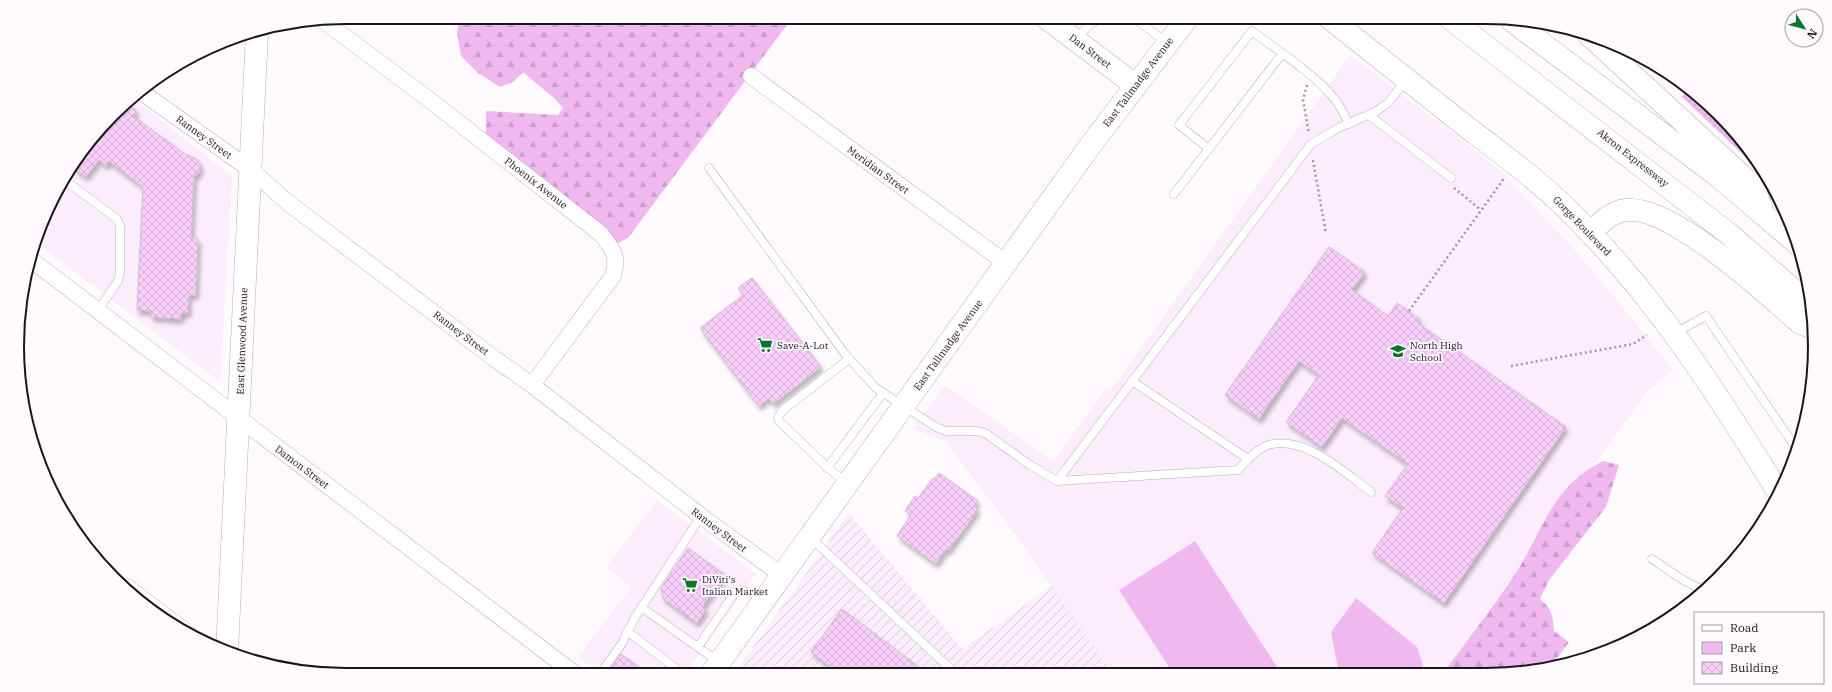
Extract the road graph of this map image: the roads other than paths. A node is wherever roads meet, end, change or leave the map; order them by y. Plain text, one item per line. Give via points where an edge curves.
1 (1054, 24) edge
2 (1090, 24) edge
3 (1141, 24) edge
4 (1183, 24) edge
5 (1337, 24) edge
6 (1457, 24) edge
7 (329, 25) edge
8 (1519, 26) edge
9 (257, 37) edge
10 (1076, 40) junction
11 (1168, 43) junction
12 (1600, 45) edge
13 (1282, 54) junction
14 (751, 76) dead end
15 (1406, 80) junction
16 (1135, 85) junction
17 (145, 95) edge
18 (1369, 115) junction
19 (1349, 124) junction
20 (1209, 148) junction
21 (709, 168) dead end
22 (251, 170) junction
23 (1451, 178) road end
24 (68, 184) edge
25 (1174, 194) dead end
26 (1763, 214) junction
27 (1591, 233) junction
28 (1788, 236) edge
29 (35, 263) edge
30 (1006, 263) junction
31 (1804, 299) edge
32 (98, 310) junction
33 (1807, 325) edge
34 (1675, 333) junction
35 (849, 359) junction
36 (1132, 381) junction
37 (532, 385) junction
38 (883, 393) junction
39 (904, 406) junction
40 (238, 418) junction
41 (1793, 443) edge
42 (1248, 458) junction
43 (827, 468) junction
44 (1057, 481) junction
45 (848, 484) junction
46 (1775, 487) edge
47 (1371, 492) dead end
48 (701, 516) junction
49 (810, 537) junction
50 (1652, 559) dead end
51 (783, 576) junction
52 (1698, 588) edge
53 (766, 598) junction
54 (641, 607) junction
55 (627, 631) junction
56 (227, 645) edge
57 (698, 647) junction
58 (567, 668) edge
59 (604, 668) edge
60 (675, 668) edge
61 (715, 668) edge
62 (950, 668) edge

1 - 10 main road, Dan Street
2 - 10 lane
3 - 11 lane
4 - 11 main road, East Tallmadge Avenue
5 - 15 main road, Gorge Boulevard
6 - 31 main road, Akron Expressway via 1724,229
7 - 37 street, Phoenix Avenue via 595,229 615,253 617,265 613,276
8 - 26 main road via 1719,177
9 - 22 main road, East Glenwood Avenue
10 - 16 main road, Dan Street
11 - 16 main road, East Tallmadge Avenue
12 - 26 main road via 1753,186
13 - 19 lane via 1333,96
13 - 20 lane
13 - 20 lane via 1252,31 1179,125
14 - 30 street, Meridian Street
15 - 18 lane via 1388,103
15 - 27 main road, Gorge Boulevard via 1559,201
16 - 30 main road, East Tallmadge Avenue
17 - 22 street, Ranney Street
18 - 19 lane
18 - 23 lane
19 - 36 lane via 1311,144
20 - 25 lane
21 - 35 lane
22 - 37 street, Ranney Street via 294,206
22 - 40 main road, East Glenwood Avenue
24 - 32 lane via 117,219 120,226 118,281
26 - 28 main road
27 - 33 main road via 1603,220 1624,210 1644,211 1707,247
27 - 34 main road, Gorge Boulevard via 1650,300
29 - 32 street, Damon Street
30 - 39 main road, East Tallmadge Avenue
32 - 40 street, Damon Street
34 - 41 lane via 1706,316
34 - 46 main road, Gorge Boulevard via 1723,403
35 - 38 lane
35 - 43 lane via 783,410 778,417 779,422
36 - 42 lane
36 - 44 lane
37 - 48 street, Ranney Street
38 - 39 lane
38 - 43 lane
39 - 44 lane via 946,431 986,433
39 - 45 main road, East Tallmadge Avenue
40 - 56 main road, East Glenwood Avenue
40 - 58 street, Damon Street
42 - 44 lane via 1238,470
42 - 47 lane via 1268,445 1293,444 1318,454
43 - 45 lane
45 - 49 main road, East Tallmadge Avenue
48 - 51 street, Ranney Street
48 - 54 lane
49 - 51 main road, East Tallmadge Avenue
49 - 62 lane
50 - 52 lane
51 - 53 main road, East Tallmadge Avenue
53 - 57 lane via 736,591
53 - 61 main road, East Tallmadge Avenue
54 - 55 lane
54 - 57 lane
55 - 59 lane via 623,642
55 - 60 lane
57 - 61 lane

